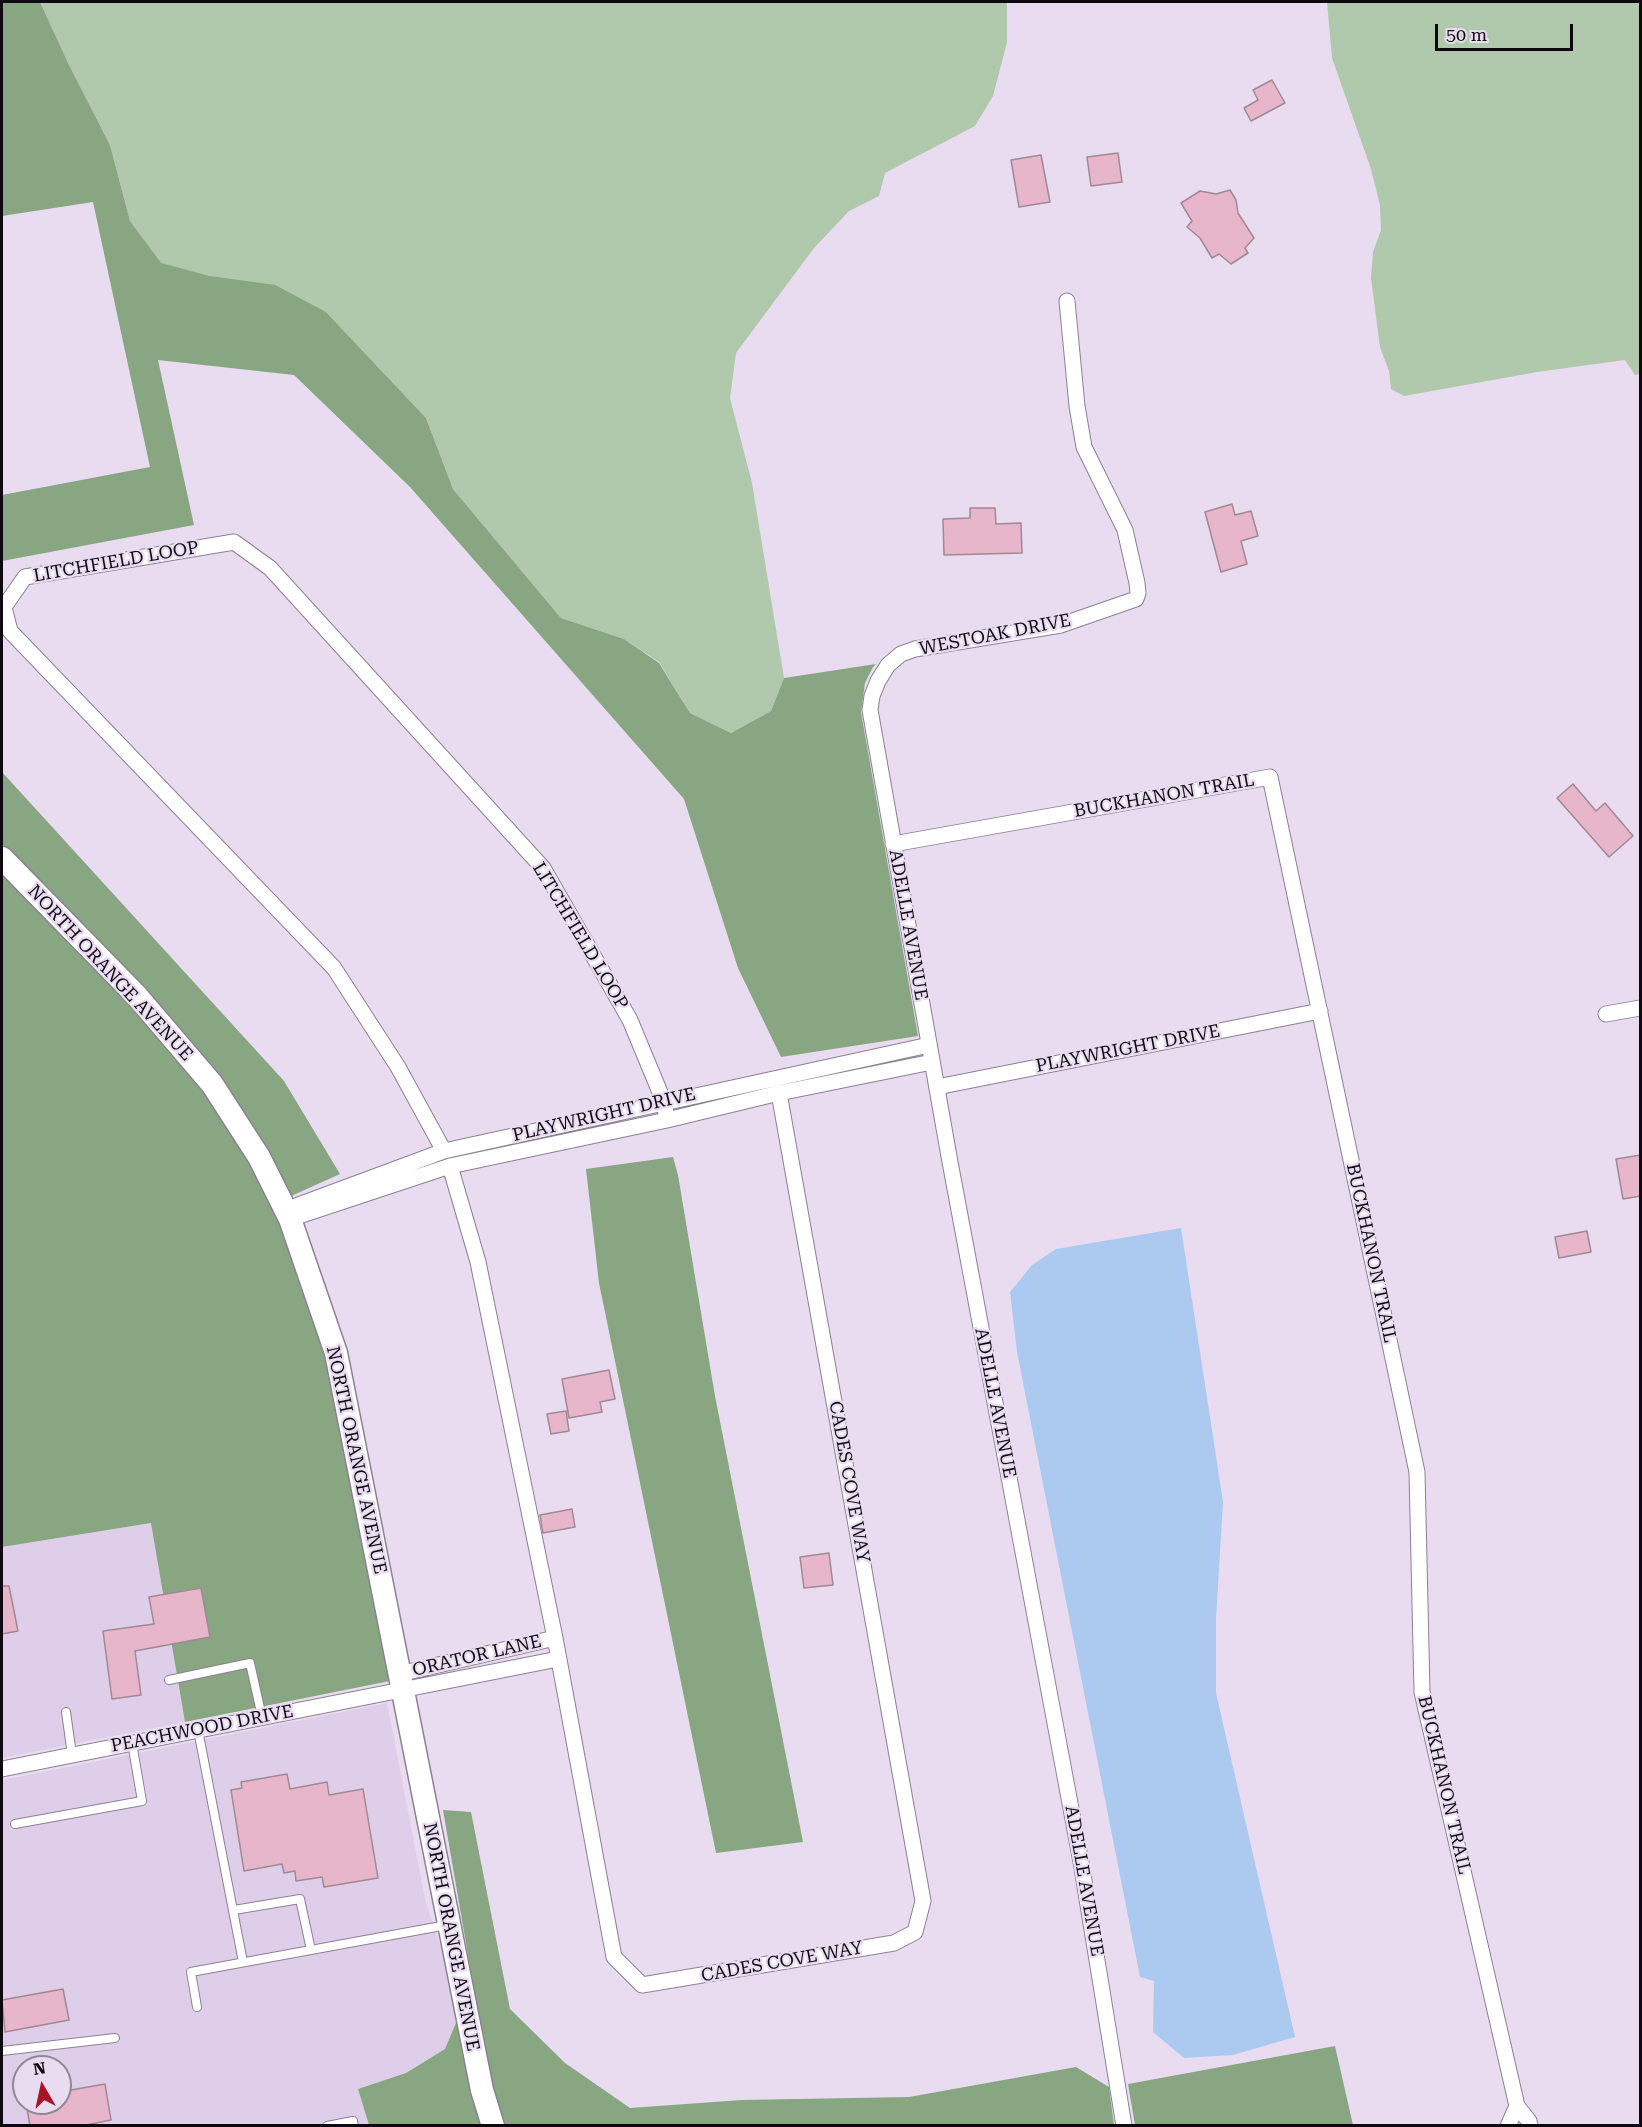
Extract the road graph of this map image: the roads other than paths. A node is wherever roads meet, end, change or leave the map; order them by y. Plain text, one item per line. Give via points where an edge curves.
1 (1067, 301) dead end
2 (878, 681) joint
3 (893, 844) junction
4 (2, 858) edge
5 (1641, 1008) edge
6 (1320, 1011) junction
7 (1606, 1014) dead end
8 (929, 1045) junction
9 (932, 1062) junction
10 (937, 1087) junction
11 (779, 1093) junction
12 (664, 1102) junction
13 (667, 1120) junction
14 (444, 1151) junction
15 (450, 1166) junction
16 (287, 1214) junction
17 (555, 1638) junction
18 (558, 1659) junction
19 (169, 1680) dead end
20 (400, 1682) junction
21 (66, 1712) dead end
22 (262, 1717) junction
23 (198, 1730) junction
24 (132, 1743) junction
25 (72, 1755) junction
26 (2, 1769) edge
27 (15, 1824) dead end
28 (234, 1910) junction
29 (449, 1925) junction
30 (311, 1950) junction
31 (243, 1962) junction
32 (197, 2007) dead end
33 (115, 2038) dead end
34 (2, 2051) edge
35 (1517, 2106) junction
36 (327, 2126) edge
37 (354, 2126) edge
38 (493, 2126) edge
39 (1124, 2126) edge
40 (1508, 2126) edge
41 (1530, 2126) edge

1 - 2 street, WESTOAK DRIVE via 1084,447 1125,530 1137,583 1136,599 1061,625 915,649 888,665
2 - 3 street, ADELLE AVENUE via 870,710
3 - 6 street, BUCKHANON TRAIL via 1270,777
3 - 8 street, ADELLE AVENUE
4 - 16 street, NORTH ORANGE AVENUE via 136,995 212,1084 259,1157
5 - 7 street
6 - 10 street, PLAYWRIGHT DRIVE
6 - 35 street, BUCKHANON TRAIL via 1418,1472 1422,1692
8 - 9 street, ADELLE AVENUE
8 - 12 street, PLAYWRIGHT DRIVE
9 - 10 street, ADELLE AVENUE
9 - 11 street, PLAYWRIGHT DRIVE
10 - 39 street, ADELLE AVENUE via 1081,1862
11 - 13 street, PLAYWRIGHT DRIVE
11 - 18 street, CADES COVE WAY via 923,1901 915,1932 894,1943 642,1985 614,1957
12 - 13 street, LITCHFIELD LOOP
12 - 14 street, PLAYWRIGHT DRIVE
12 - 14 street, LITCHFIELD LOOP via 630,1020 543,868 270,568 234,542 25,577 4,607 10,630 334,968 398,1067
13 - 15 street, PLAYWRIGHT DRIVE
14 - 16 street, PLAYWRIGHT DRIVE
15 - 16 street, PLAYWRIGHT DRIVE
15 - 17 street, CADES COVE WAY via 478,1262
16 - 20 street, NORTH ORANGE AVENUE via 336,1353
17 - 18 street, CADES COVE WAY
17 - 20 street, ORATOR LANE
18 - 20 street, ORATOR LANE
19 - 22 lane via 250,1663
20 - 22 street, PEACHWOOD DRIVE
20 - 29 street, NORTH ORANGE AVENUE
21 - 25 lane
22 - 23 street, PEACHWOOD DRIVE
23 - 24 street, PEACHWOOD DRIVE
23 - 28 lane
24 - 25 street, PEACHWOOD DRIVE
24 - 27 lane via 142,1801
25 - 26 street, PEACHWOOD DRIVE
28 - 30 lane via 300,1899
28 - 31 lane
29 - 30 lane
29 - 38 street, NORTH ORANGE AVENUE via 482,2090
30 - 31 lane
31 - 32 lane via 191,1971
33 - 34 lane
35 - 40 street
35 - 41 street, BUCKHANON TRAIL
36 - 37 lane via 353,2121

